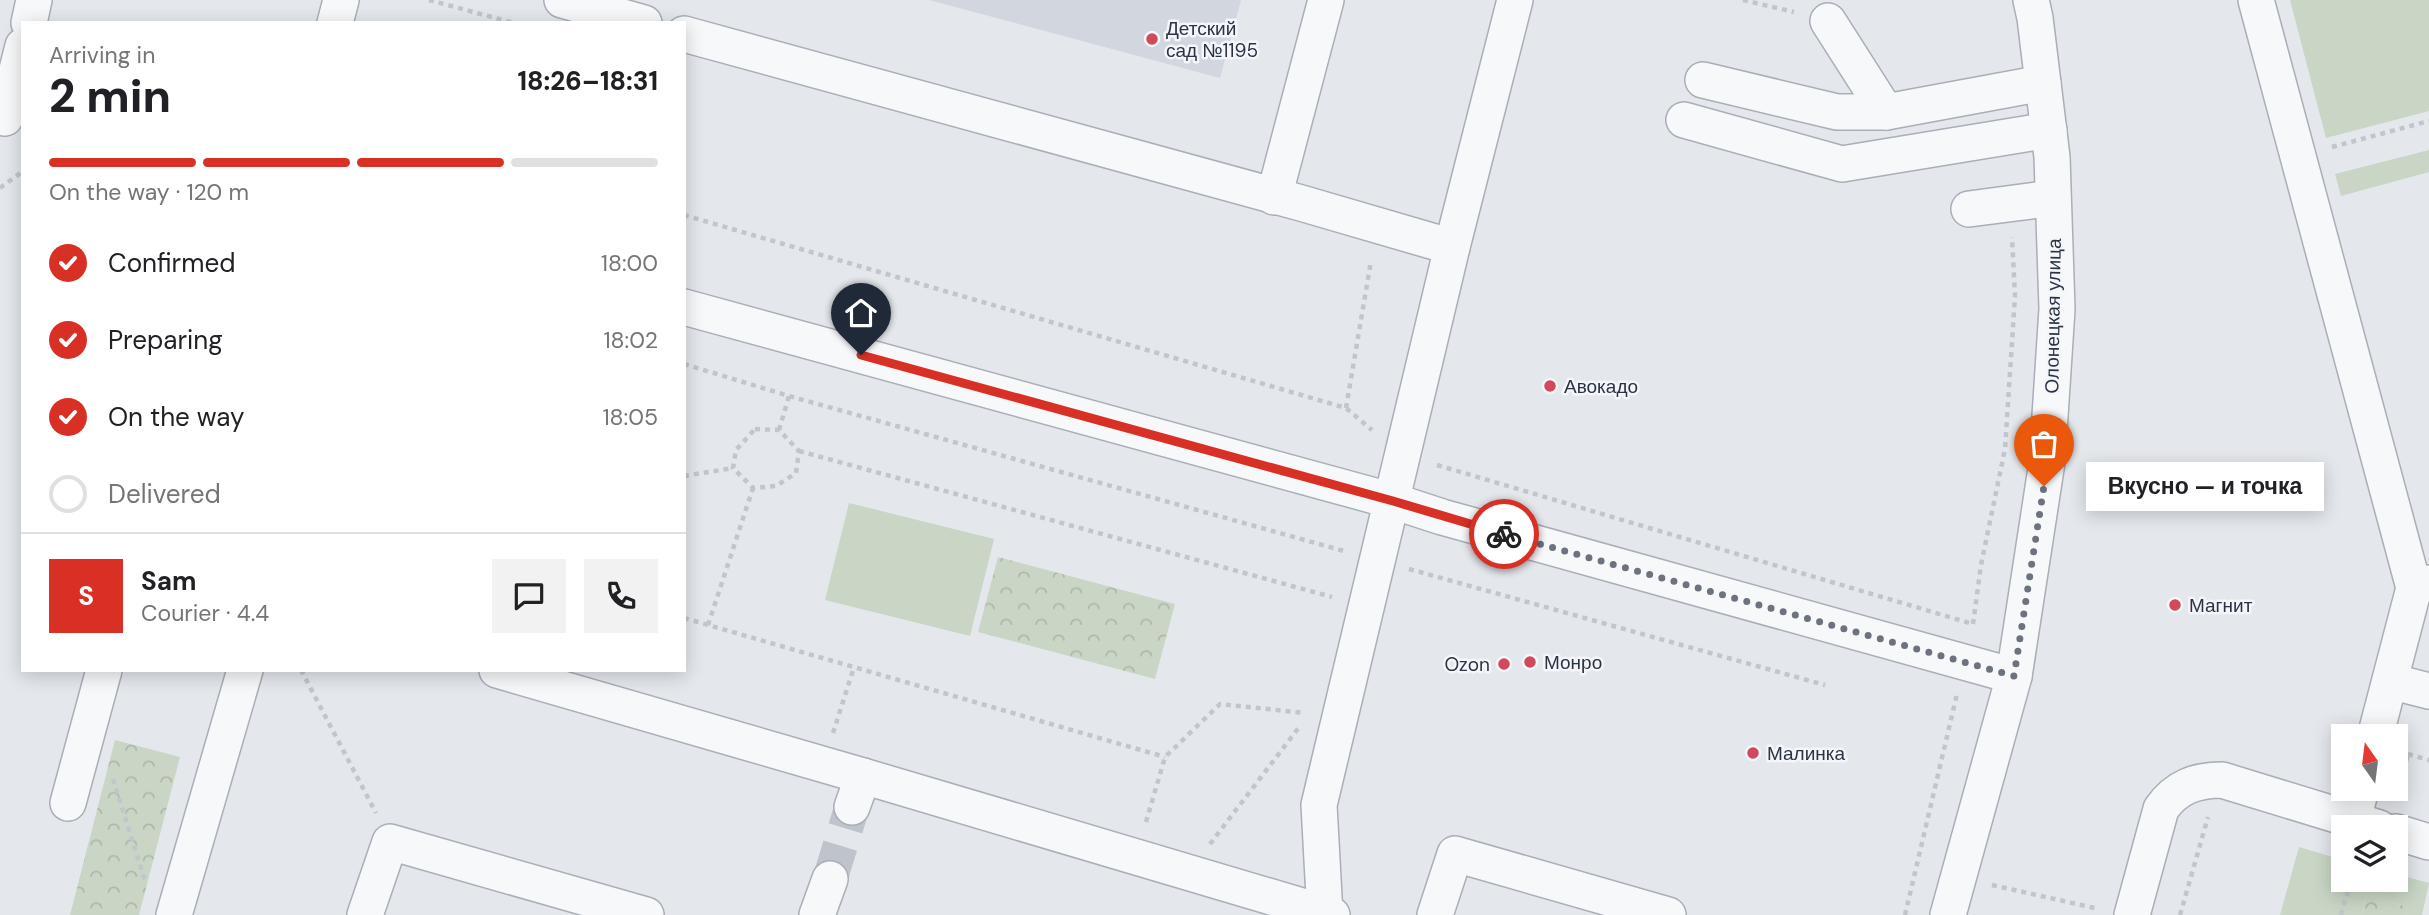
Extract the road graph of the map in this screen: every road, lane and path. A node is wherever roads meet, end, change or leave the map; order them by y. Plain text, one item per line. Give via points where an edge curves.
1 (34, 0) edge
2 (341, 0) edge
3 (429, 0) edge
4 (562, 0) edge
5 (1326, 0) edge
6 (1515, 0) edge
7 (1743, 0) edge
8 (2031, 0) edge
9 (2256, 0) edge
10 (29, 21) edge
11 (336, 21) edge
12 (507, 21) edge
13 (638, 21) edge
14 (1828, 21) joint
15 (686, 35) edge
16 (21, 57) edge
17 (1703, 80) dead end
18 (2043, 83) junction
19 (1886, 112) junction
20 (9, 120) edge
21 (1684, 120) dead end
22 (2429, 121) edge
23 (2049, 130) junction
24 (2328, 148) dead end
25 (21, 172) edge
26 (0, 188) edge
27 (1274, 197) junction
28 (2053, 198) junction
29 (2011, 204) junction
30 (1969, 209) dead end
31 (686, 216) edge
32 (1377, 226) junction
33 (1452, 247) junction
34 (686, 308) edge
35 (686, 365) edge
36 (789, 396) junction
37 (1346, 408) junction
38 (779, 430) junction
39 (799, 451) junction
40 (1404, 456) junction
41 (733, 468) junction
42 (686, 476) edge
43 (753, 488) junction
44 (1393, 501) junction
45 (1378, 560) junction
46 (2421, 586) edge
47 (1367, 607) junction
48 (686, 619) edge
49 (1973, 624) junction
50 (708, 625) junction
51 (1964, 662) junction
52 (854, 667) junction
53 (103, 672) edge
54 (244, 672) edge
55 (302, 672) edge
56 (504, 672) edge
57 (2014, 676) junction
58 (2390, 681) junction
59 (1825, 685) dead end
60 (2429, 691) edge
61 (2378, 724) edge
62 (2408, 754) dead end
63 (1165, 757) junction
64 (2429, 760) edge
65 (823, 765) junction
66 (112, 777) dead end
67 (68, 803) dead end
68 (2209, 812) dead end
69 (2364, 812) edge
70 (2408, 836) edge
71 (390, 842) junction
72 (2429, 842) edge
73 (1136, 857) junction
74 (1188, 872) junction
75 (1958, 877) junction
76 (830, 879) tunnel mouth
77 (148, 890) dead end
78 (2348, 892) edge
79 (1328, 914) edge
80 (2121, 914) edge
81 (174, 915) edge
82 (365, 915) edge
83 (646, 915) edge
84 (817, 915) edge
85 (1435, 915) edge
86 (1668, 915) edge
87 (1905, 915) edge
88 (1948, 915) edge
89 (2180, 915) edge
90 (2341, 915) edge

1 - 10 street
2 - 11 street
3 - 12 path
4 - 13 street
5 - 27 street
6 - 33 street
7 - 14 path
8 - 18 street, Олонецкая улица
9 - 46 street
14 - 19 street
15 - 27 street
16 - 20 street
17 - 19 street via 1837,112
18 - 19 street
18 - 23 street, Олонецкая улица
21 - 23 street via 1842,164
22 - 24 path
23 - 28 street, Олонецкая улица
25 - 26 path
27 - 32 street
28 - 29 street
28 - 57 street, Олонецкая улица via 2057,309 2047,462
29 - 30 street
29 - 49 path via 2015,296 2005,449
31 - 37 path
32 - 33 street
32 - 37 path
33 - 40 street
34 - 44 street
35 - 36 path
36 - 38 path
36 - 45 path
37 - 40 path
38 - 39 path
38 - 41 path via 755,429 736,450
39 - 43 path via 796,473 776,486
39 - 47 path
40 - 44 street
40 - 49 path
41 - 42 path
41 - 43 path
43 - 50 path
44 - 45 street
44 - 51 street
45 - 47 street
45 - 59 path
46 - 58 street
47 - 79 street via 1319,805
48 - 50 path
49 - 51 path
50 - 52 path
51 - 57 street
51 - 87 path
52 - 63 path
52 - 65 path
53 - 67 street
54 - 81 street
55 - 71 path
56 - 65 street
57 - 75 street, Олонецкая улица
58 - 60 street
58 - 61 street
62 - 64 path
63 - 73 path
63 - 74 path via 1220,705 1309,713
65 - 73 street via 858,791
66 - 77 path
68 - 89 path
69 - 80 street via 2222,780 2188,785 2161,809
70 - 72 street
71 - 82 street
71 - 83 street
73 - 74 street
74 - 79 street
75 - 80 path
75 - 88 street, Олонецкая улица
76 - 84 street
78 - 90 path
85 - 86 street via 1455,855

